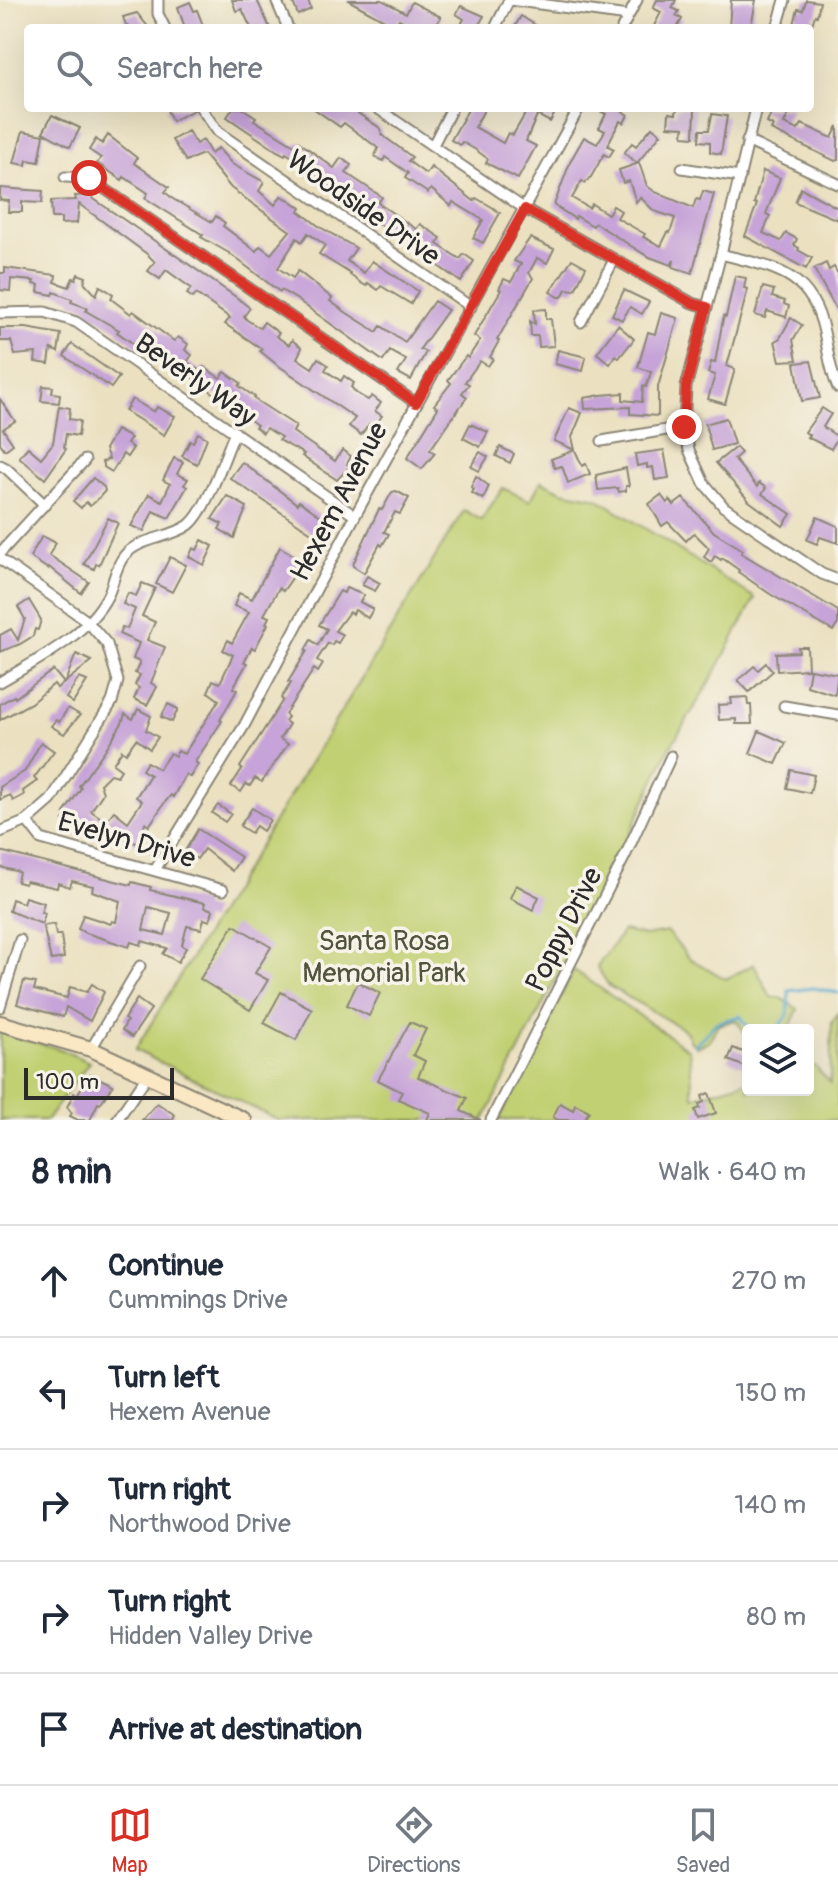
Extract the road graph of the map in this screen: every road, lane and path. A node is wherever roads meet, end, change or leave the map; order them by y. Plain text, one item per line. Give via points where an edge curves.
1 (158, 0) edge
2 (276, 0) edge
3 (510, 0) edge
4 (637, 0) edge
5 (785, 0) edge
6 (628, 16) junction
7 (163, 24) edge
8 (286, 24) edge
9 (497, 24) edge
10 (624, 24) edge
11 (778, 24) edge
12 (204, 112) edge
13 (383, 112) edge
14 (450, 112) edge
15 (577, 112) edge
16 (755, 112) edge
17 (747, 141) junction
18 (433, 145) junction
19 (682, 168) dead end
20 (65, 177) dead end
21 (740, 177) junction
22 (838, 184) edge
23 (525, 209) junction
24 (721, 254) junction
25 (614, 260) junction
26 (471, 307) junction
27 (707, 307) junction
28 (0, 313) edge
29 (581, 322) dead end
30 (838, 388) edge
31 (416, 403) junction
32 (684, 427) junction
33 (235, 432) junction
34 (602, 441) dead end
35 (85, 460) dead end
36 (0, 465) edge
37 (45, 505) junction
38 (355, 516) junction
39 (0, 553) edge
40 (0, 559) edge
41 (838, 580) edge
42 (87, 621) junction
43 (0, 682) edge
44 (784, 706) dead end
45 (838, 715) edge
46 (671, 756) dead end
47 (27, 821) junction
48 (0, 832) edge
49 (155, 870) junction
50 (223, 890) dead end
51 (20, 940) dead end
52 (140, 966) dead end
53 (0, 1007) edge
54 (0, 1023) edge
55 (91, 1049) junction
56 (147, 1076) junction
57 (117, 1120) edge
58 (244, 1120) edge
59 (491, 1120) edge

1 - 7 street
2 - 8 street
3 - 6 street
3 - 9 street
4 - 6 street
5 - 11 street
6 - 10 street
12 - 26 street, Woodside Drive via 218,132
13 - 18 street
14 - 18 street
15 - 23 street, Hexem Avenue
16 - 17 street
17 - 21 street
17 - 22 street
18 - 23 street
19 - 21 street
20 - 31 street via 89,178
21 - 24 street
23 - 25 street
23 - 26 street, Hexem Avenue
24 - 27 street
24 - 30 street via 775,268 812,295
25 - 27 street
25 - 29 street
26 - 31 street, Hexem Avenue
27 - 32 street via 686,387
28 - 33 street, Beverly Way via 45,312 76,322
31 - 38 street, Hexem Avenue
32 - 34 street
32 - 41 street via 704,483 724,507
33 - 38 street, Beverly Way
33 - 42 street via 199,514 188,525 134,547 123,557 107,596
35 - 37 street
36 - 37 street
37 - 39 street
38 - 49 street, Hexem Avenue via 244,726
40 - 42 street
42 - 43 street via 64,645
42 - 47 street via 107,644 118,681 112,702 51,800
44 - 45 street
46 - 59 street, Poppy Drive
47 - 48 street
47 - 49 street, Evelyn Drive via 41,839
49 - 50 street, Evelyn Drive
51 - 53 street
52 - 55 street
54 - 55 main road
55 - 56 main road
56 - 57 street
56 - 58 main road

